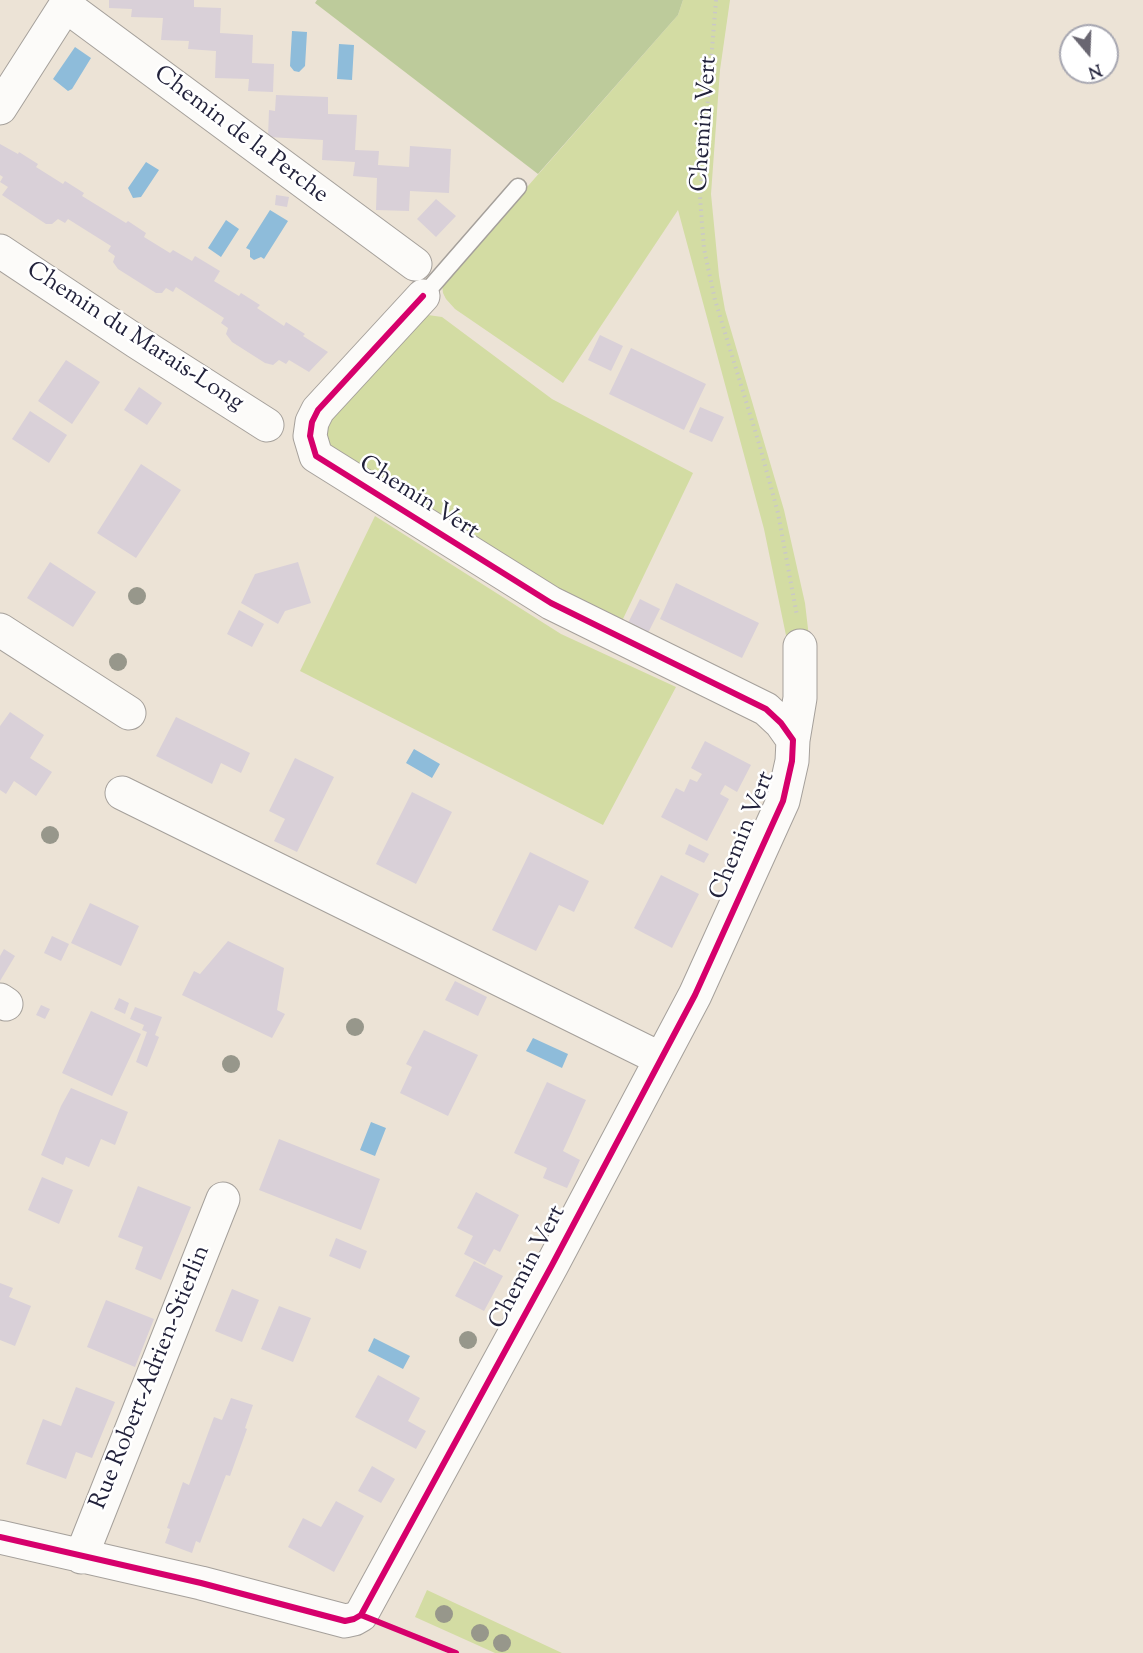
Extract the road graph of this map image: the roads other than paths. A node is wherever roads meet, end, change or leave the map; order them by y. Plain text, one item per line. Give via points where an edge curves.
1 (68, 3) edge
2 (0, 108) edge
3 (518, 187) dead end
4 (0, 251) edge
5 (415, 264) dead end
6 (423, 296) joint
7 (267, 425) dead end
8 (0, 630) edge
9 (800, 646) road end
10 (129, 713) dead end
11 (793, 740) junction
12 (122, 793) dead end
13 (661, 1059) junction
14 (223, 1199) dead end
15 (0, 1537) edge
16 (81, 1557) junction

1 - 2 street
1 - 5 street, Chemin de la Perche
3 - 6 lane
4 - 7 street, Chemin du Marais-Long
6 - 11 street, Chemin Vert via 318,410 310,436 316,456 550,603 766,709
8 - 10 street
9 - 11 street, Chemin Vert via 801,698
11 - 13 street, Chemin Vert via 783,801 696,995
12 - 13 street
13 - 16 street, Chemin Vert via 360,1615 345,1621 201,1583
14 - 16 street, Rue Robert-Adrien-Stierlin
15 - 16 street

